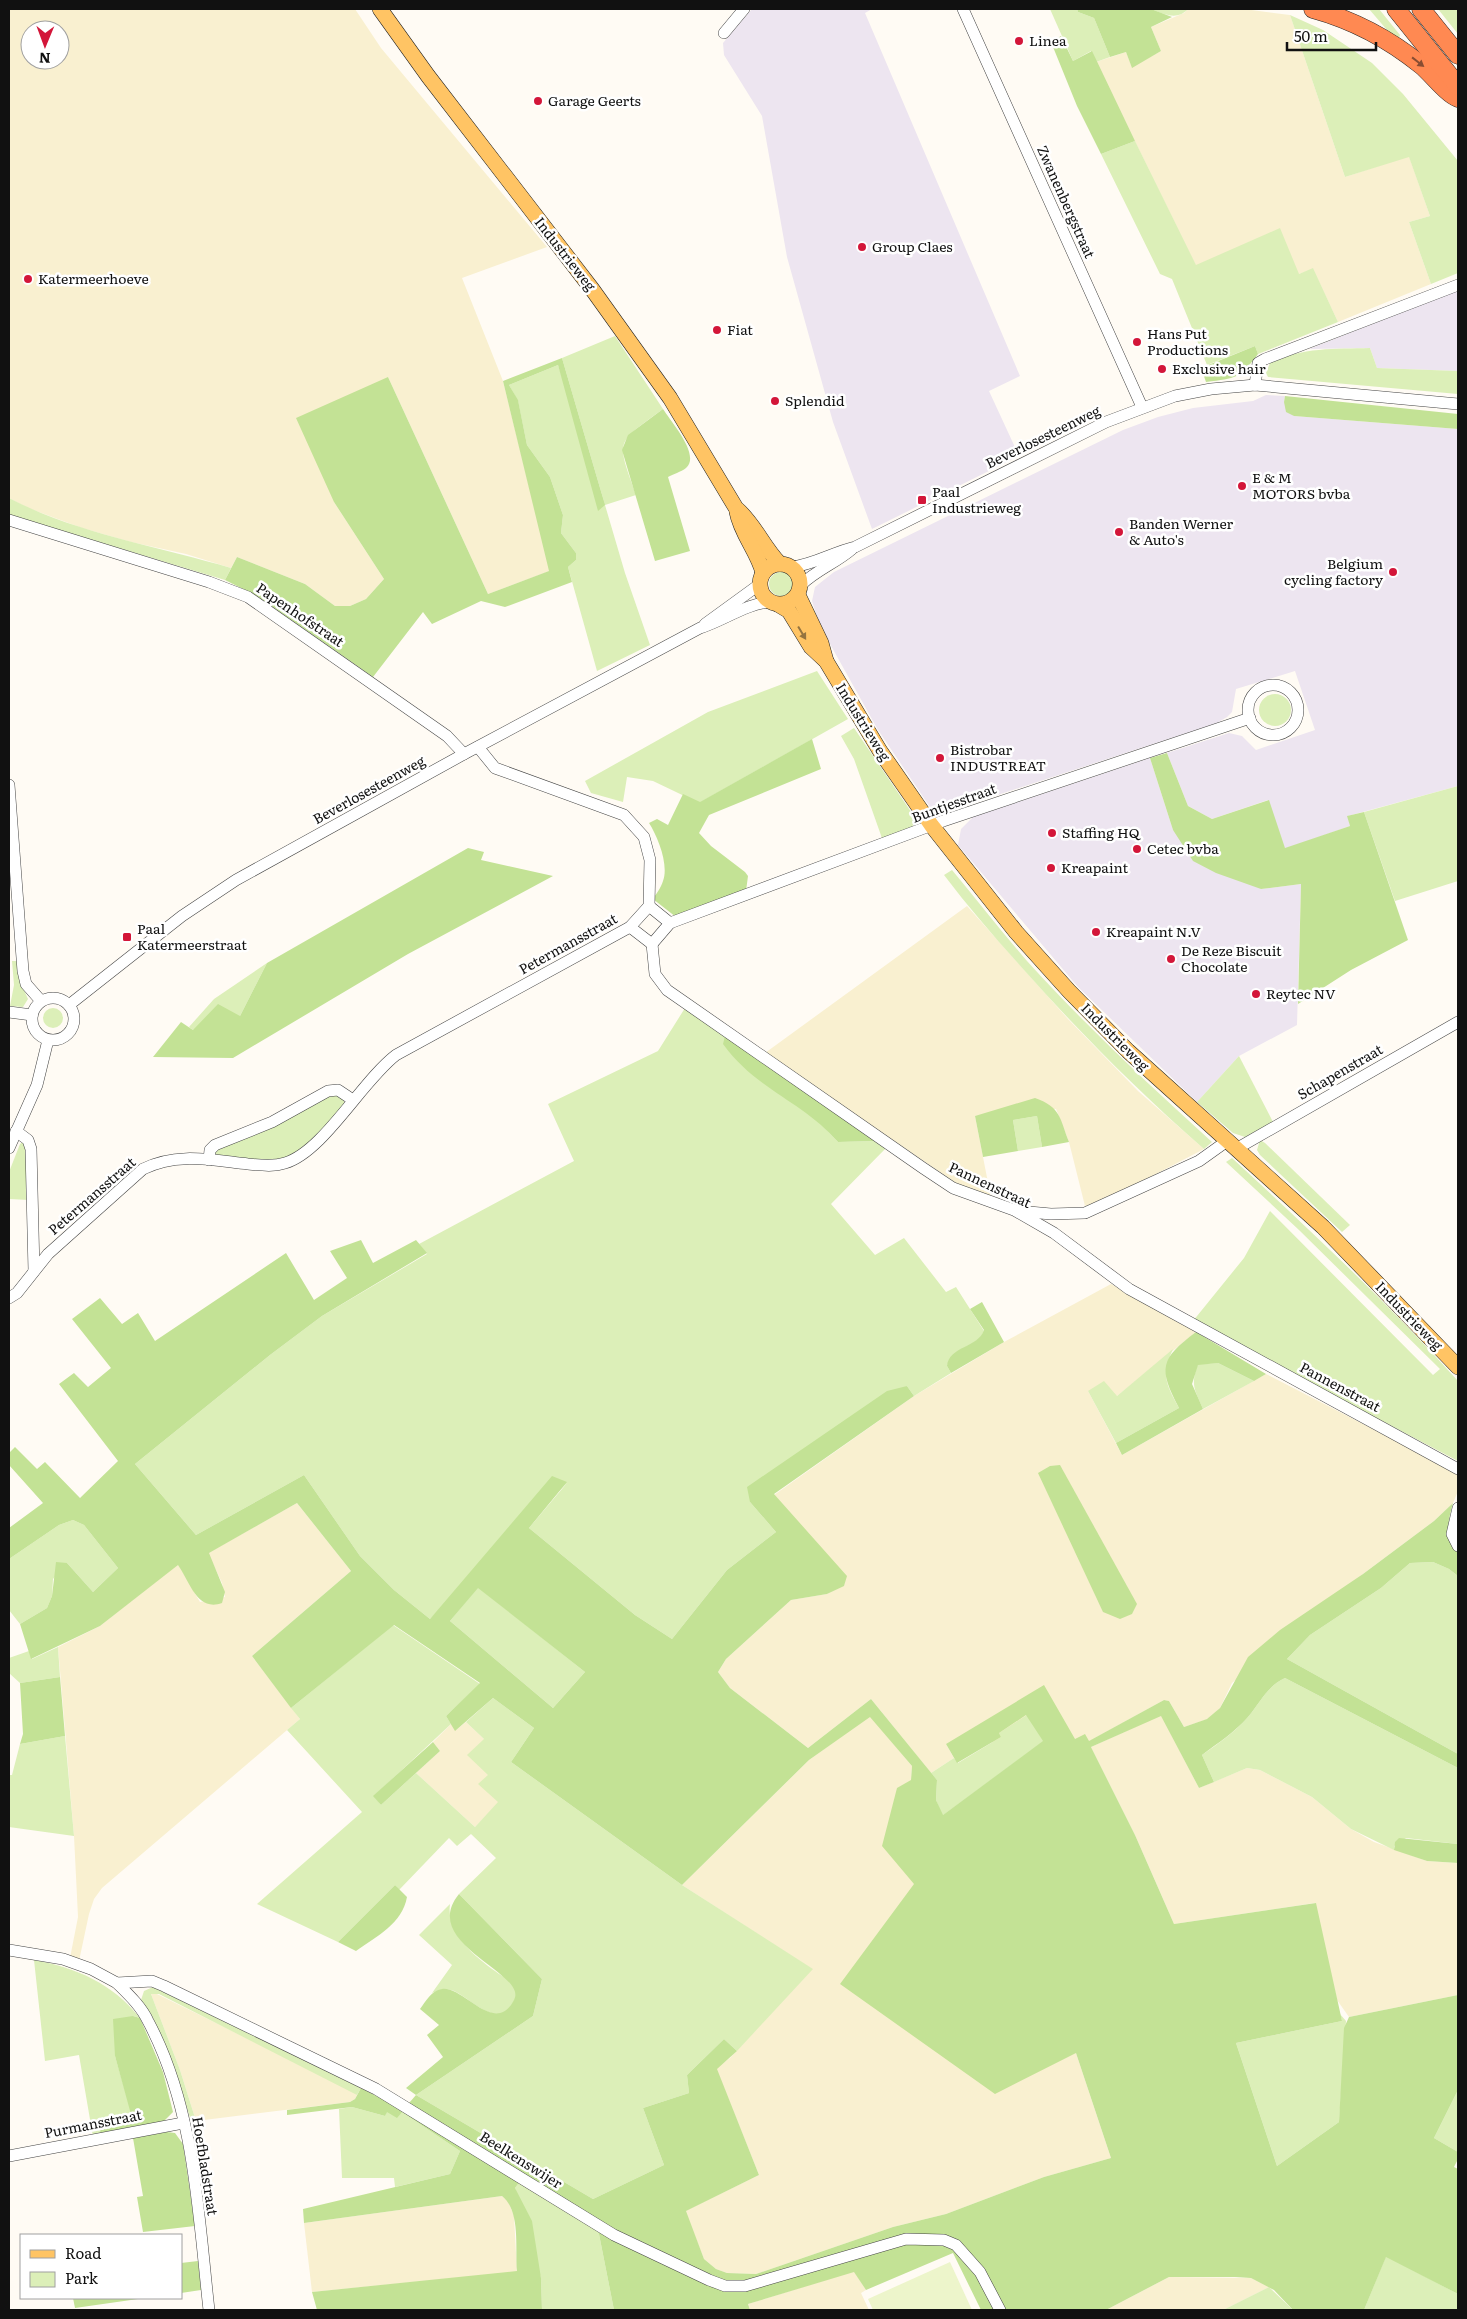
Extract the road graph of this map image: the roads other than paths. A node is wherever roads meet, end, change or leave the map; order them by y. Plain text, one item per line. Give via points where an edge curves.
1 (380, 9) edge
2 (744, 9) edge
3 (963, 9) edge
4 (1312, 9) edge
5 (1396, 9) edge
6 (1421, 9) edge
7 (724, 33) dead end
8 (1458, 55) edge
9 (1458, 86) edge
10 (1458, 98) edge
11 (1458, 284) edge
12 (1255, 385) junction
13 (1458, 404) edge
14 (1142, 407) junction
15 (736, 508) junction
16 (9, 520) edge
17 (855, 547) junction
18 (785, 566) junction
19 (762, 579) junction
20 (799, 590) junction
21 (775, 604) junction
22 (700, 628) junction
23 (826, 661) junction
24 (1250, 718) junction
25 (478, 747) junction
26 (464, 754) junction
27 (9, 785) edge
28 (932, 826) junction
29 (649, 906) junction
30 (670, 923) junction
31 (630, 928) junction
32 (652, 944) junction
33 (41, 1001) junction
34 (69, 1005) junction
35 (9, 1012) edge
36 (32, 1015) junction
37 (1458, 1022) edge
38 (48, 1040) junction
39 (353, 1100) junction
40 (16, 1131) junction
41 (1232, 1145) junction
42 (9, 1148) edge
43 (209, 1160) junction
44 (1014, 1210) junction
45 (34, 1271) junction
46 (9, 1298) edge
47 (1458, 1367) edge
48 (1458, 1469) edge
49 (1458, 1508) edge
50 (1458, 1546) edge
51 (9, 1950) edge
52 (117, 1982) junction
53 (183, 2122) junction
54 (9, 2156) edge
55 (208, 2310) edge
56 (1000, 2310) edge

1 - 15 main road, Industrieweg via 592,289 670,398
2 - 7 street
3 - 14 street, Zwanenbergstraat
4 -> 10 highway via 1346,20 1394,45
5 - 9 highway
6 - 8 highway
11 - 12 street via 1265,359 1258,363
12 - 13 street, Beverlosesteenweg
12 - 14 street, Beverlosesteenweg via 1202,391
14 - 17 street, Beverlosesteenweg
15 - 18 main road, Industrieweg via 747,517 765,546
15 - 19 main road, Industrieweg
16 - 26 street, Papenhofstraat via 183,573 248,597 447,736
17 - 18 street, Beverlosesteenweg via 838,550 802,566
17 - 20 street, Beverlosesteenweg via 808,578
18 - 19 main road via 768,568
18 - 20 main road, Industrieweg via 798,575
19 - 21 main road, Industrieweg via 763,595
19 - 22 street, Beverlosesteenweg
20 - 21 main road via 790,603
20 - 23 main road, Industrieweg
21 - 22 street, Beverlosesteenweg via 760,602
21 -> 23 main road, Industrieweg via 788,611 811,647
22 - 25 street, Beverlosesteenweg
23 - 28 main road, Industrieweg via 880,751
24 - 24 street via 1253,725 1267,734 1283,733 1290,729 1298,715 1296,699 1284,687 1268,686 1254,694 1250,701
24 - 28 street, Buntjesstraat
25 - 26 street, Beverlosesteenweg
25 - 29 street via 495,768 611,809 633,822 648,848
26 - 34 street, Beverlosesteenweg via 218,891
27 - 33 street via 24,971 26,984
28 - 30 street, Buntjesstraat
28 - 41 main road, Industrieweg via 1016,932 1069,991 1143,1065
29 - 30 street
29 - 31 street, Petermansstraat
30 - 32 street, Buntjesstraat
31 - 32 street
31 - 39 street, Petermansstraat via 396,1055 382,1066
32 - 44 street, Pannenstraat via 655,974 667,990 953,1188
33 - 34 street via 58,998
33 - 36 street
34 - 38 street via 74,1021 70,1032 62,1038
35 - 36 street
36 - 38 street via 34,1028
37 - 41 street, Schapenstraat
38 - 40 street via 37,1085
39 - 43 street, Petermansstraat via 315,1144 294,1160 264,1166
39 - 43 street via 338,1090 328,1091 272,1122 215,1145 210,1150
40 - 42 street
40 - 45 street, Petermansstraat via 28,1140 31,1149
41 - 44 street, Schapenstraat via 1085,1213
41 - 47 main road, Industrieweg via 1323,1227
43 - 45 street, Petermansstraat via 168,1159 143,1169 48,1254
44 - 48 street, Pannenstraat via 1054,1233 1129,1289
45 - 46 street, Petermansstraat
49 - 50 street via 1452,1529
51 - 52 street, Beelkenswijer via 63,1959
52 - 53 street, Hoefbladstraat via 148,2019 165,2058
52 - 56 street, Beelkenswijer via 152,1981 376,2089 614,2235 725,2286 745,2286 906,2239 944,2240 956,2245 980,2272
53 - 54 street, Purmansstraat
53 - 55 street, Hoefbladstraat via 193,2169

